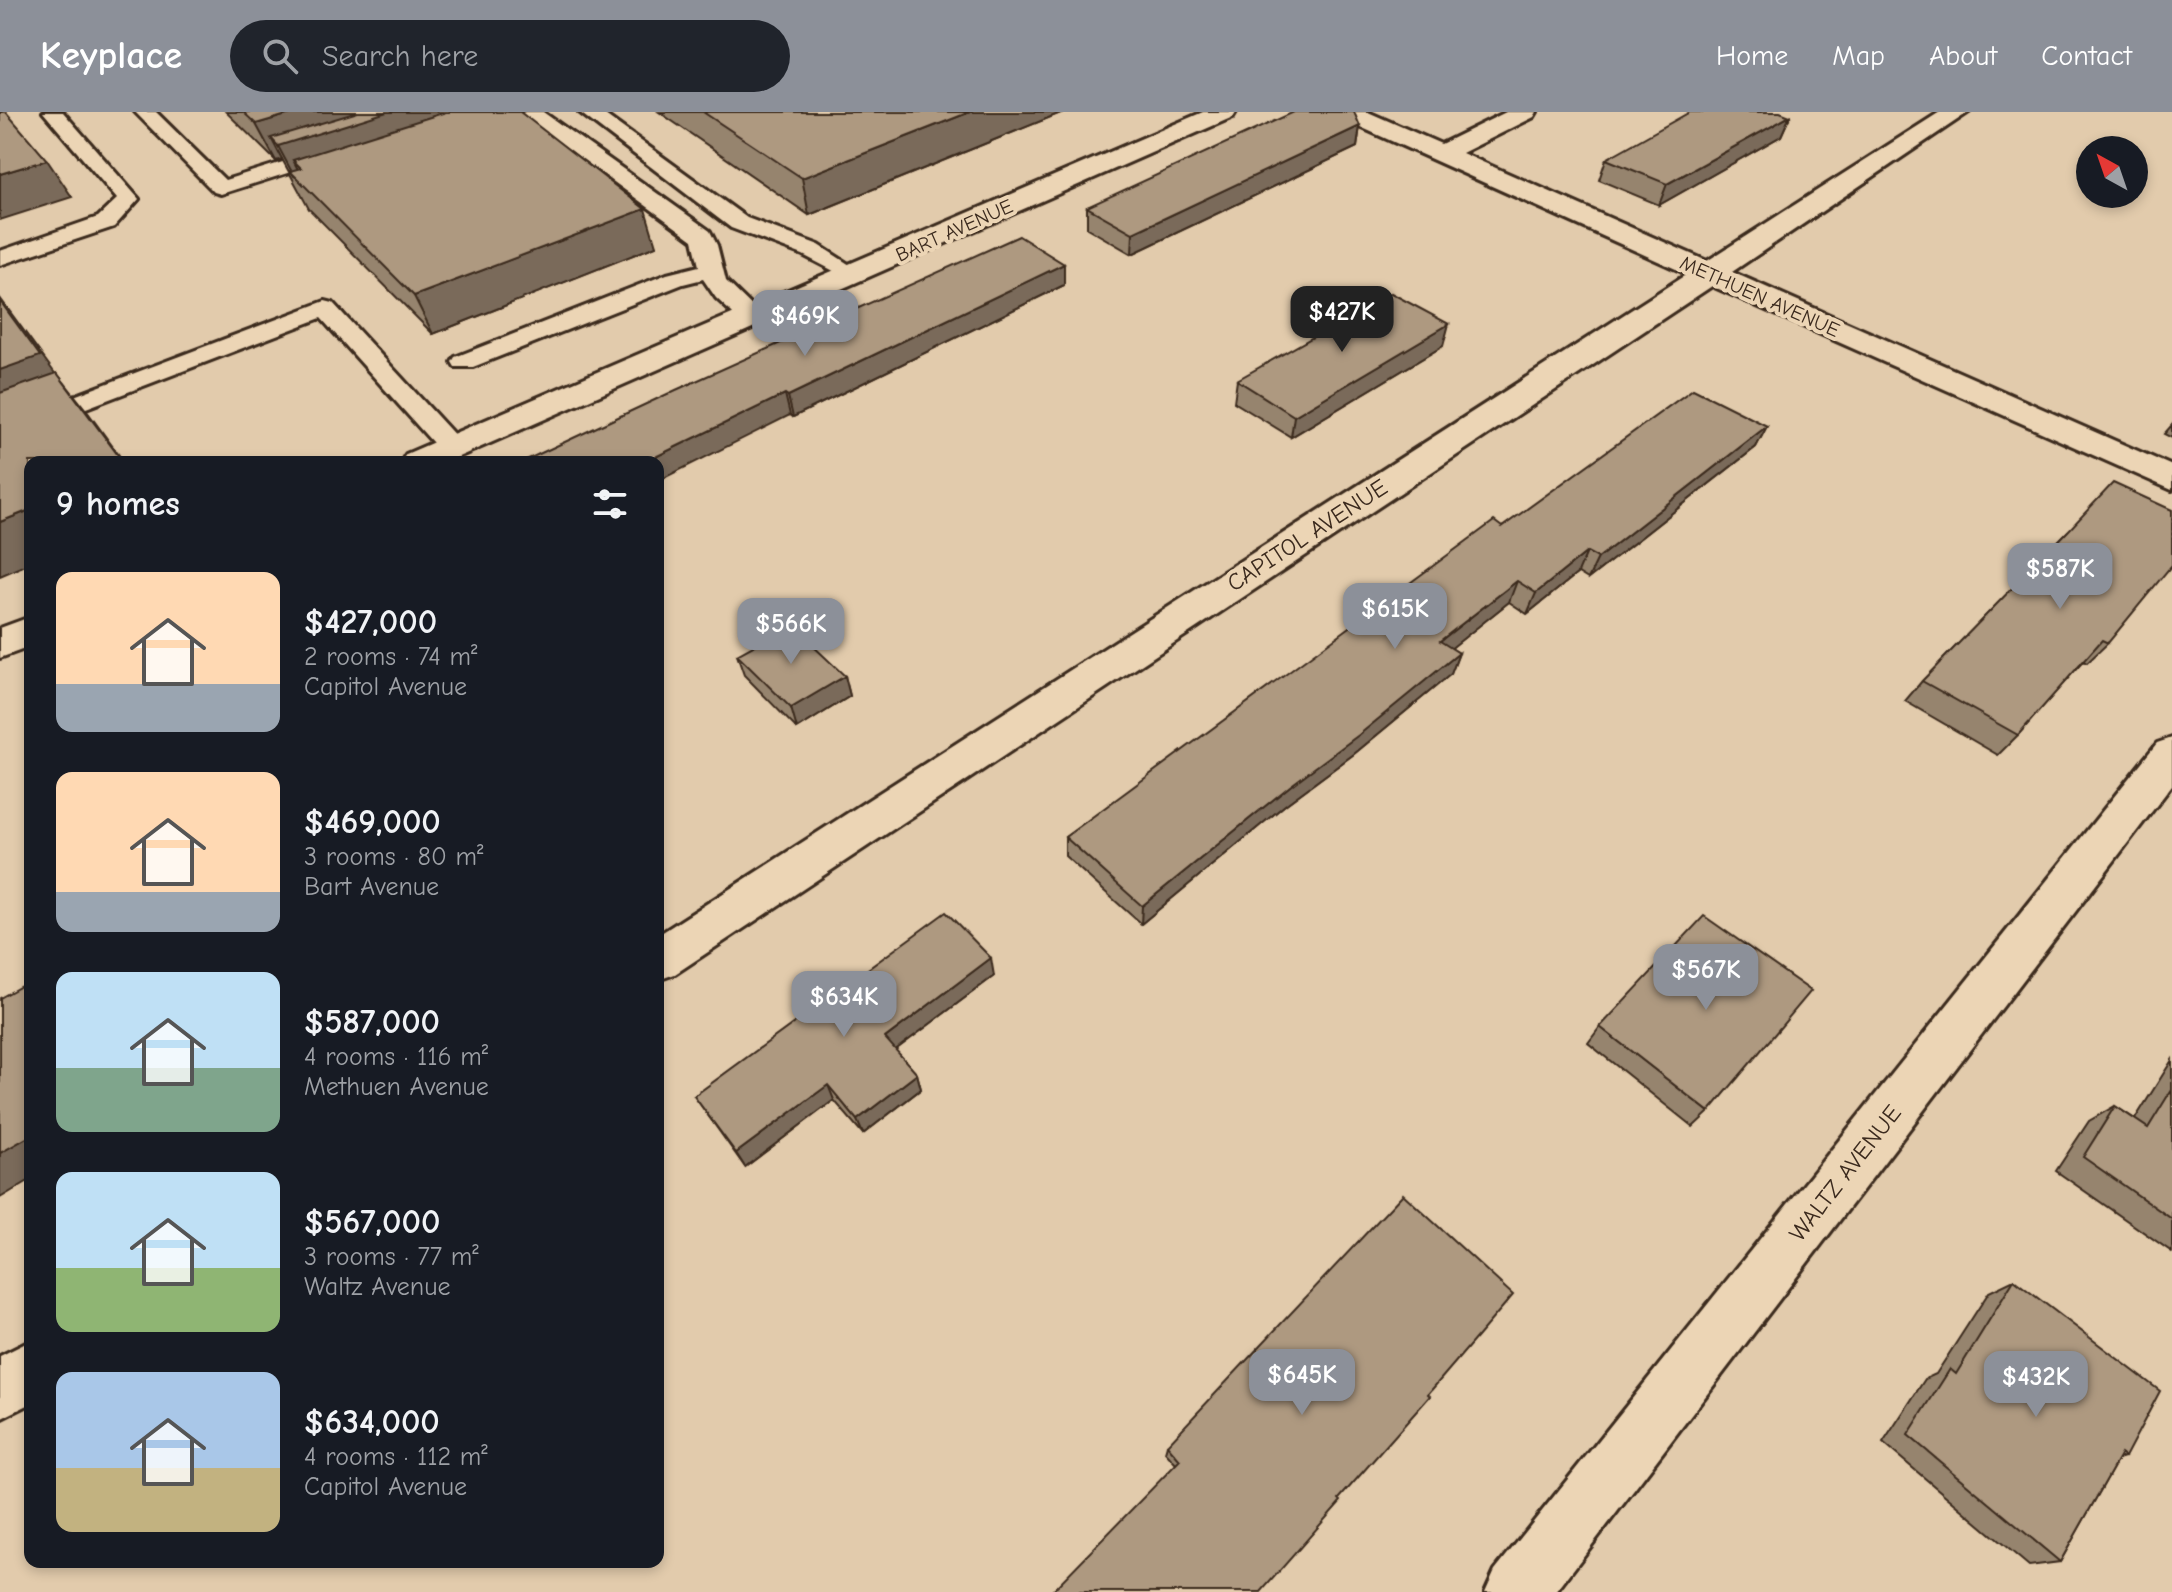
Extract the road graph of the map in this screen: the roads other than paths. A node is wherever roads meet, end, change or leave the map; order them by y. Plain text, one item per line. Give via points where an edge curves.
1 (53, 112) edge
2 (145, 112) edge
3 (589, 112) edge
4 (1224, 112) edge
5 (1347, 112) edge
6 (1525, 112) edge
7 (1957, 112) edge
8 (462, 139) edge
9 (356, 145) edge
10 (1441, 154) junction
11 (0, 258) edge
12 (711, 270) junction
13 (1709, 273) junction
14 (853, 274) junction
15 (752, 319) junction
16 (464, 362) dead end
17 (0, 433) edge
18 (451, 447) junction
19 (431, 456) edge
20 (2172, 479) edge
21 (24, 634) edge
22 (0, 644) edge
23 (2172, 754) edge
24 (664, 956) edge
25 (24, 1374) edge
26 (0, 1390) edge
27 (1517, 1592) edge

1 - 11 lane via 129,199 106,222
2 - 9 lane via 221,188
3 - 14 lane via 739,223 811,250
4 - 14 street, BART AVENUE
5 - 10 street, METHUEN AVENUE
6 - 10 street
7 - 13 street, CAPITOL AVENUE
8 - 12 lane via 535,115 702,236
10 - 13 street, METHUEN AVENUE
12 - 15 lane via 717,286
12 - 16 lane via 675,279
13 - 20 street, METHUEN AVENUE
13 - 24 street, CAPITOL AVENUE
14 - 15 street, BART AVENUE
15 - 18 street, BART AVENUE
17 - 18 lane via 325,308
18 - 19 street, BART AVENUE
21 - 22 street
23 - 27 street, WALTZ AVENUE
25 - 26 street

